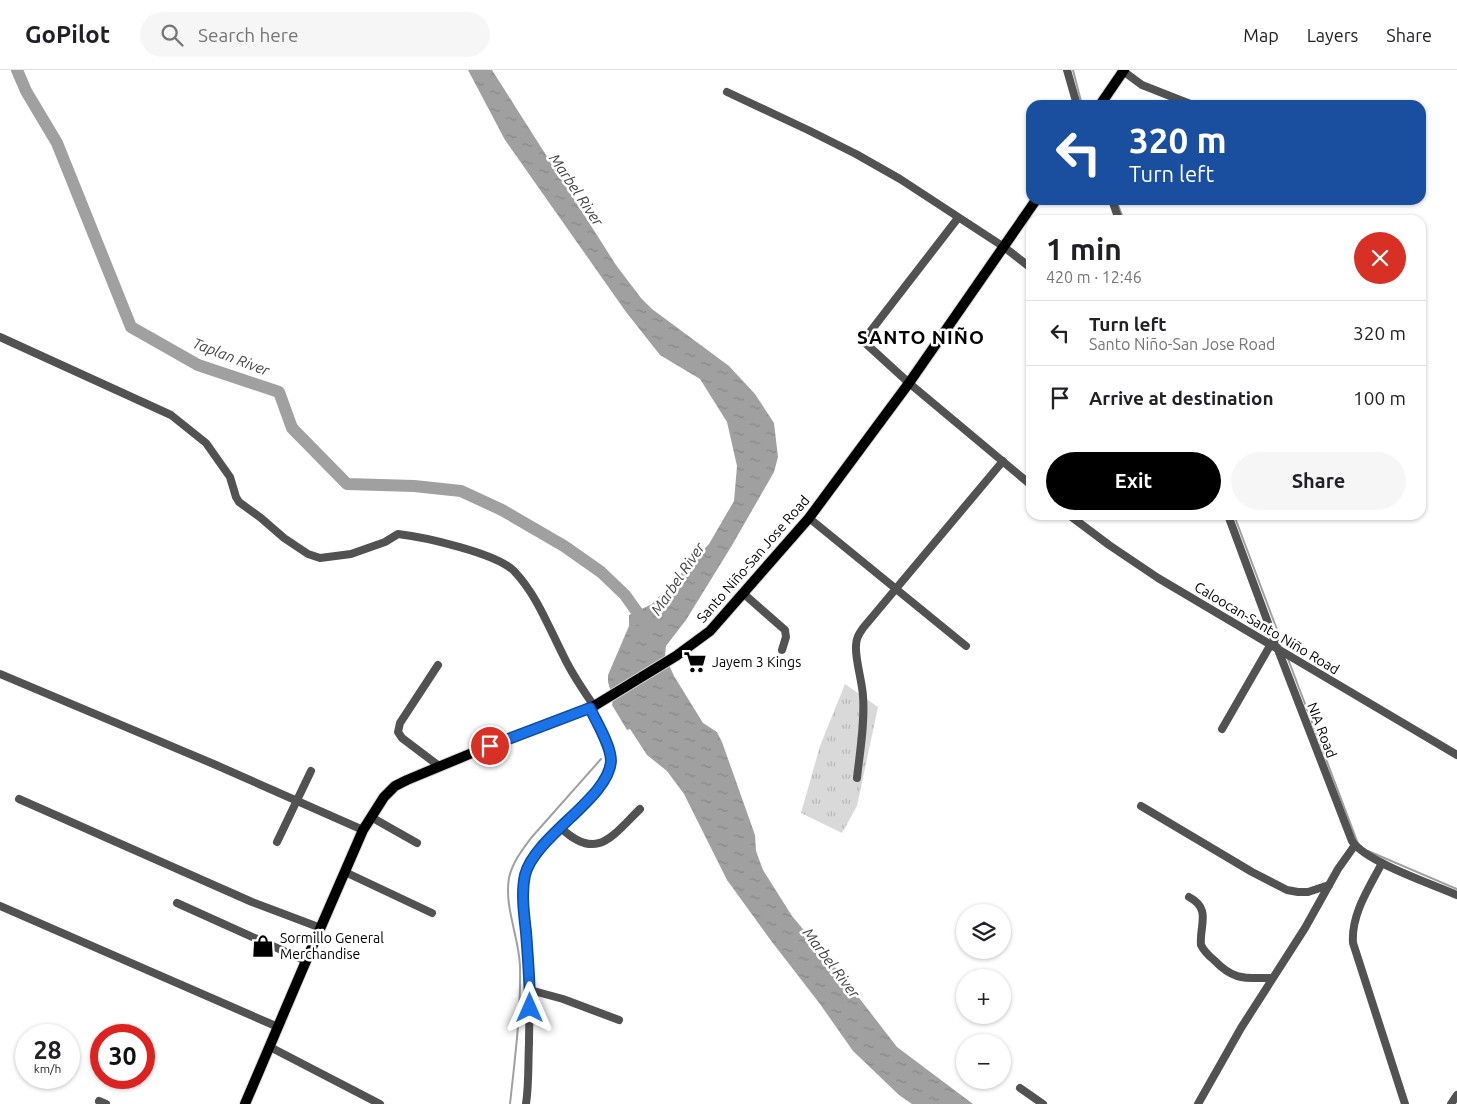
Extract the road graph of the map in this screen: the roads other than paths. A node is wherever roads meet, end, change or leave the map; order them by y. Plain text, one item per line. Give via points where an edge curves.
1 (1067, 70) edge
2 (1123, 71) edge
3 (727, 92) dead end
4 (1076, 100) edge
5 (1103, 100) edge
6 (1180, 100) edge
7 (1033, 205) edge
8 (958, 218) junction
9 (1004, 247) junction
10 (1026, 264) edge
11 (0, 337) edge
12 (909, 383) junction
13 (1003, 461) junction
14 (1026, 481) edge
15 (809, 518) junction
16 (1076, 520) edge
17 (1230, 520) edge
18 (897, 589) junction
19 (744, 594) junction
20 (966, 646) dead end
21 (1274, 646) junction
22 (782, 650) dead end
23 (438, 665) dead end
24 (0, 674) edge
25 (592, 707) junction
26 (1222, 729) dead end
27 (1457, 755) edge
28 (439, 766) junction
29 (311, 771) dead end
30 (857, 778) dead end
31 (18, 799) dead end
32 (296, 800) junction
33 (1141, 806) dead end
34 (640, 809) dead end
35 (371, 817) junction
36 (561, 828) junction
37 (363, 830) junction
38 (277, 842) dead end
39 (417, 843) dead end
40 (1355, 845) junction
41 (1382, 863) junction
42 (345, 872) junction
43 (1329, 885) junction
44 (1457, 895) edge
45 (1189, 897) dead end
46 (177, 903) dead end
47 (0, 906) edge
48 (432, 913) dead end
49 (321, 928) junction
50 (306, 961) junction
51 (1272, 978) junction
52 (530, 990) junction
53 (619, 1020) dead end
54 (278, 1027) junction
55 (270, 1047) junction
56 (1020, 1088) dead end
57 (1457, 1095) edge
58 (246, 1104) edge
59 (380, 1104) edge
60 (526, 1104) edge
61 (1043, 1104) edge
62 (1198, 1104) edge
63 (1405, 1104) edge
64 (1452, 1104) edge

1 - 4 street
2 - 5 main road
2 - 6 street via 1142,85
3 - 8 street via 856,154
7 - 9 main road, Santo Niño-San Jose Road
8 - 9 street
8 - 12 street via 863,341
9 - 10 street
9 - 12 main road, Santo Niño-San Jose Road
11 - 25 street via 171,415 210,447 230,477 239,502 308,554 330,558 351,554 398,534 496,559 513,570 530,591
12 - 13 street
12 - 15 main road, Santo Niño-San Jose Road
13 - 14 street
13 - 18 street
15 - 18 street
15 - 19 main road, Santo Niño-San Jose Road
16 - 21 street, Caloocan-Santo Niño Road via 1158,578
17 - 21 street, NIA Road
18 - 20 street
18 - 30 street via 857,638 855,648 864,705
19 - 22 street via 785,630
19 - 25 main road, Santo Niño-San Jose Road via 710,631 676,656
21 - 26 street
21 - 27 street, Caloocan-Santo Niño Road
21 - 40 street, NIA Road
23 - 28 street via 400,723 398,732
24 - 32 street
25 - 28 main road, Santo Niño-San Jose Road
25 - 36 street via 607,746 611,761 609,769 600,786
28 - 35 main road, Santo Niño-San Jose Road via 395,786
29 - 32 street
31 - 49 street via 252,902
32 - 37 street
32 - 38 street
33 - 43 street via 1286,890 1308,892
34 - 36 street via 609,839 598,844 577,842
35 - 37 main road, Santo Niño-San Jose Road
35 - 39 street
36 - 52 street via 535,856 525,875 524,912
37 - 42 main road, Santo Niño-San Jose Road
40 - 41 street
40 - 43 street
41 - 44 street
41 - 63 street via 1358,910 1353,943
42 - 48 street
42 - 49 main road, Santo Niño-San Jose Road
43 - 51 street
45 - 51 street via 1202,910 1201,945 1225,972
46 - 50 street
47 - 54 street
49 - 50 main road, Santo Niño-San Jose Road
50 - 54 main road, Santo Niño-San Jose Road
51 - 62 street
52 - 53 street
52 - 60 street
54 - 55 main road, Santo Niño-San Jose Road
55 - 58 main road, Santo Niño-San Jose Road
55 - 59 street
56 - 61 street
57 - 64 street

